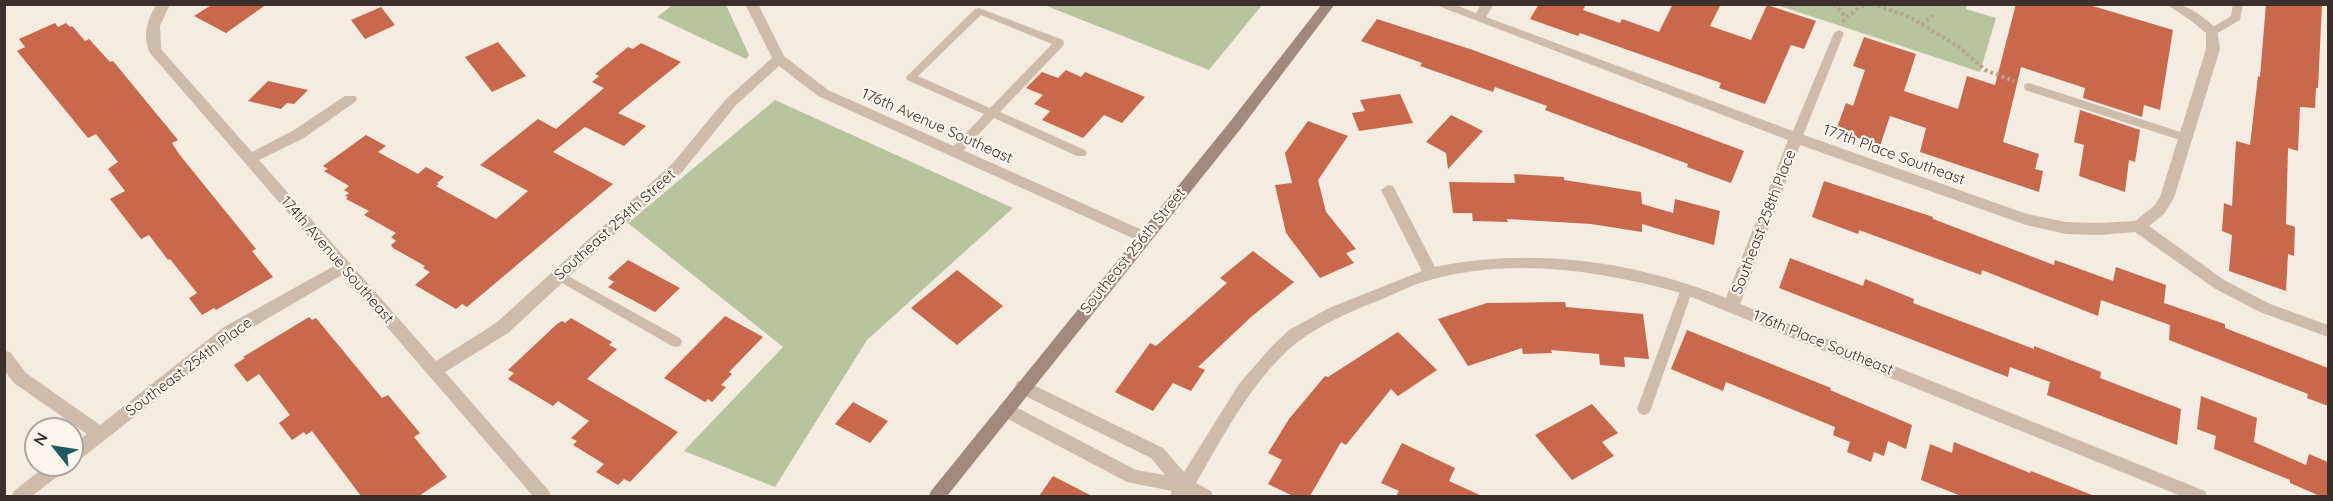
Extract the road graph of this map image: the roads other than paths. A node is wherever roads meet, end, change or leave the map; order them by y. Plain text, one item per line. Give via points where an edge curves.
1 (752, 4) edge
2 (1329, 4) edge
3 (1439, 4) edge
4 (1488, 4) edge
5 (2172, 4) edge
6 (2238, 4) edge
7 (160, 10) edge
8 (1479, 18) junction
9 (2212, 32) junction
10 (1839, 33) road end
11 (779, 59) junction
12 (2029, 87) road end
13 (350, 99) dead end
14 (992, 113) junction
15 (1796, 138) junction
16 (2186, 138) junction
17 (956, 151) junction
18 (1081, 153) dead end
19 (249, 159) junction
20 (1388, 190) dead end
21 (2138, 226) junction
22 (1144, 237) junction
23 (344, 267) junction
24 (1431, 274) junction
25 (559, 276) junction
26 (1687, 289) junction
27 (1731, 306) junction
28 (2328, 331) edge
29 (676, 342) dead end
30 (4, 357) edge
31 (434, 371) junction
32 (1023, 387) junction
33 (1644, 409) dead end
34 (1006, 410) junction
35 (100, 434) junction
36 (84, 447) edge
37 (45, 477) edge
38 (1182, 491) edge
39 (20, 496) edge
40 (543, 496) edge
41 (937, 496) edge
42 (1205, 496) edge
43 (2199, 496) edge

1 - 11 street, 176th Avenue Southeast
2 - 22 main road, Southeast 256th Street
3 - 8 street, 177th Place Southeast
4 - 8 street
5 - 9 street
6 - 9 lane via 2236,18
7 - 19 street, 174th Avenue Southeast via 151,32 155,50
8 - 15 street, 177th Place Southeast
9 - 16 street via 2213,49
10 - 15 lane
11 - 17 street, 176th Avenue Southeast via 823,93
11 - 25 street, Southeast 254th Street via 731,102 677,168
12 - 16 lane
13 - 19 street via 299,134
14 - 14 lane via 1059,43 979,11 911,77
14 - 17 lane
14 - 18 lane
15 - 21 street, 177th Place Southeast via 2026,219 2066,228
15 - 27 street, Southeast 258th Place
16 - 21 street via 2167,198 2159,210
17 - 22 street, 176th Avenue Southeast
19 - 23 street, 174th Avenue Southeast
20 - 24 street
21 - 28 street via 2219,284 2265,308
22 - 32 main road, Southeast 256th Street
23 - 31 street, 174th Avenue Southeast
23 - 35 street, Southeast 254th Place via 230,332
24 - 26 street, 176th Place Southeast via 1512,261 1552,262 1643,276
24 - 38 street, 176th Place Southeast via 1332,313 1295,335 1252,380
25 - 29 lane
25 - 31 street, Southeast 254th Street via 502,328
26 - 27 street, 176th Place Southeast
26 - 33 lane
27 - 43 street, 176th Place Southeast
30 - 35 street via 20,378
31 - 40 street, 174th Avenue Southeast
32 - 34 main road, Southeast 256th Street
32 - 38 street via 1157,453
34 - 38 street via 1133,477
34 - 41 main road, Southeast 256th Street
35 - 36 street, Southeast 254th Place
37 - 39 street
38 - 42 street

